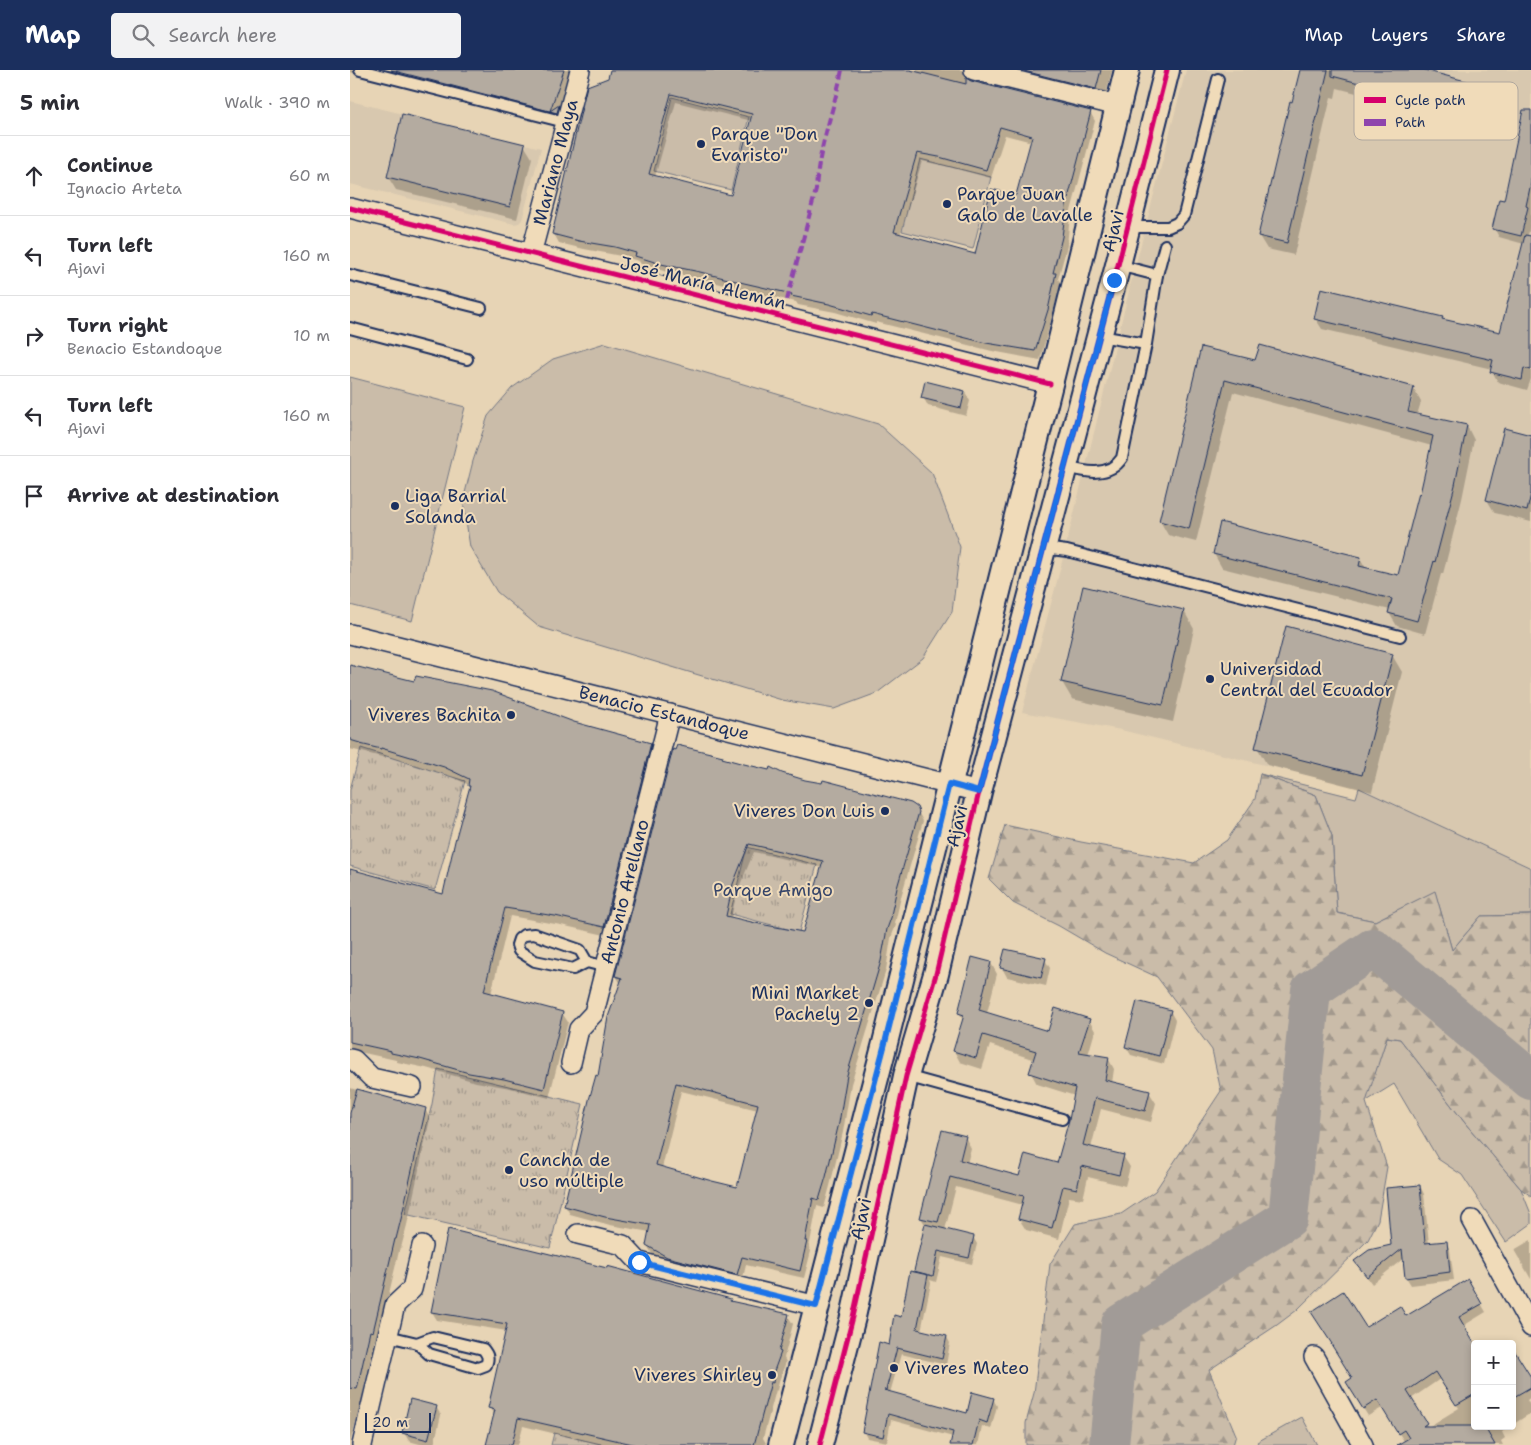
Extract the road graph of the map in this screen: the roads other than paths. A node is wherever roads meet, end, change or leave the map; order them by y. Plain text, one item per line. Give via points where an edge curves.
1 (360, 70) edge
2 (580, 70) edge
3 (974, 70) edge
4 (1127, 70) edge
5 (1167, 70) edge
6 (1218, 79) dead end
7 (1118, 106) junction
8 (565, 122) junction
9 (350, 208) edge
10 (1128, 227) junction
11 (1165, 245) dead end
12 (531, 254) junction
13 (1118, 265) junction
14 (350, 275) edge
15 (1157, 275) junction
16 (481, 308) dead end
17 (350, 328) edge
18 (1100, 336) junction
19 (1146, 344) junction
20 (467, 359) dead end
21 (1050, 384) junction
22 (1065, 467) junction
23 (1044, 548) junction
24 (350, 634) edge
25 (1400, 636) dead end
26 (670, 714) junction
27 (949, 784) junction
28 (979, 792) junction
29 (587, 962) junction
30 (606, 967) junction
31 (350, 1059) edge
32 (571, 1063) dead end
33 (906, 1076) junction
34 (412, 1087) dead end
35 (1062, 1119) dead end
36 (1472, 1220) dead end
37 (578, 1234) dead end
38 (422, 1246) dead end
39 (816, 1306) junction
40 (1531, 1327) edge
41 (388, 1336) junction
42 (417, 1343) junction
43 (1314, 1357) dead end
44 (362, 1445) edge
45 (781, 1445) edge
46 (820, 1445) edge
47 (1362, 1445) edge

1 - 8 lane
2 - 8 street, Mariano Maya
3 - 7 street
4 - 7 street, Ajavi
5 - 10 street, Ajavi
6 - 10 lane via 1184,215 1168,228
7 - 21 street, Ajavi
8 - 12 street, Mariano Maya
9 - 12 street, José María Alemán
10 - 13 street, Ajavi
11 - 15 lane
12 - 21 street, José María Alemán
13 - 15 lane
13 - 18 street, Ajavi
14 - 16 lane
15 - 19 lane
17 - 20 lane
18 - 19 lane
18 - 22 street, Ajavi
19 - 22 lane via 1122,458 1118,464 1102,472
21 - 27 street, Ajavi
22 - 23 street, Ajavi
23 - 25 lane via 1067,551
23 - 28 street, Ajavi
24 - 26 street, Benacio Estandoque
26 - 27 street, Benacio Estandoque
26 - 30 street, Antonio Arellano
27 - 28 street, Benacio Estandoque
27 - 39 street, Ajavi
28 - 33 street, Ajavi via 936,974
29 - 29 lane via 580,950 534,934 519,939 517,945 519,951 535,961 572,968
29 - 30 lane
30 - 32 street, Antonio Arellano via 594,1013 579,1029
31 - 34 street via 372,1078
33 - 35 lane
33 - 46 street, Ajavi via 853,1317
36 - 40 street
37 - 39 street via 623,1246 639,1262
38 - 41 street via 412,1289 395,1305
39 - 45 street, Ajavi
41 - 42 lane
41 - 44 street
42 - 42 lane via 433,1337 484,1349 488,1360 486,1365 478,1368 429,1354
43 - 47 street

